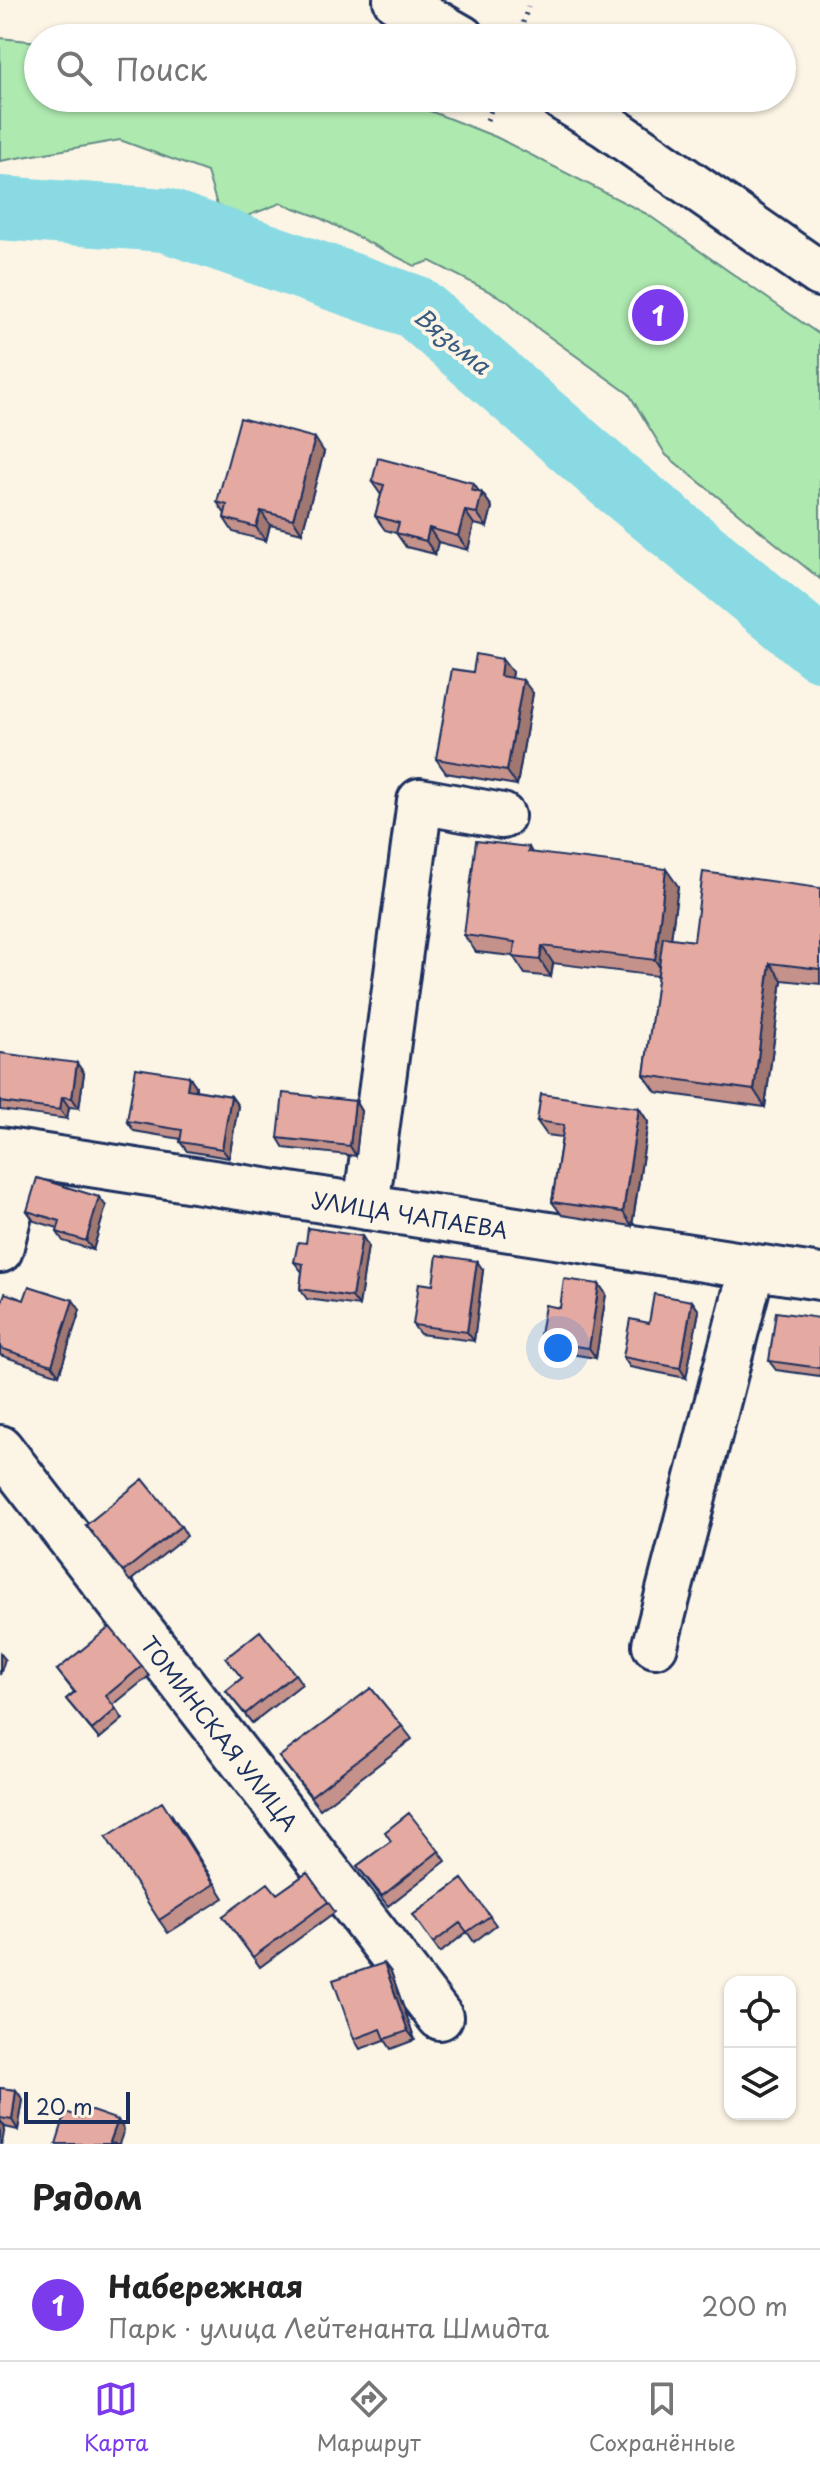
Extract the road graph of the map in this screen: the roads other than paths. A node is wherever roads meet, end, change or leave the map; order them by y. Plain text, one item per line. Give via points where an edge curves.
1 (396, 0) edge
2 (438, 24) edge
3 (585, 112) edge
4 (820, 274) edge
5 (502, 816) dead end
6 (12, 1152) edge
7 (366, 1207) junction
8 (0, 1250) edge
9 (752, 1268) junction
10 (820, 1277) edge
11 (0, 1448) edge
12 (655, 1645) dead end
13 (440, 2017) dead end

1 - 2 street
3 - 4 street
5 - 7 street via 420,801
6 - 7 street, УЛИЦА ЧАПАЕВА
6 - 8 street
7 - 9 street, УЛИЦА ЧАПАЕВА
9 - 10 street, УЛИЦА ЧАПАЕВА
9 - 12 street
11 - 13 street, ТОМИНСКАЯ УЛИЦА

